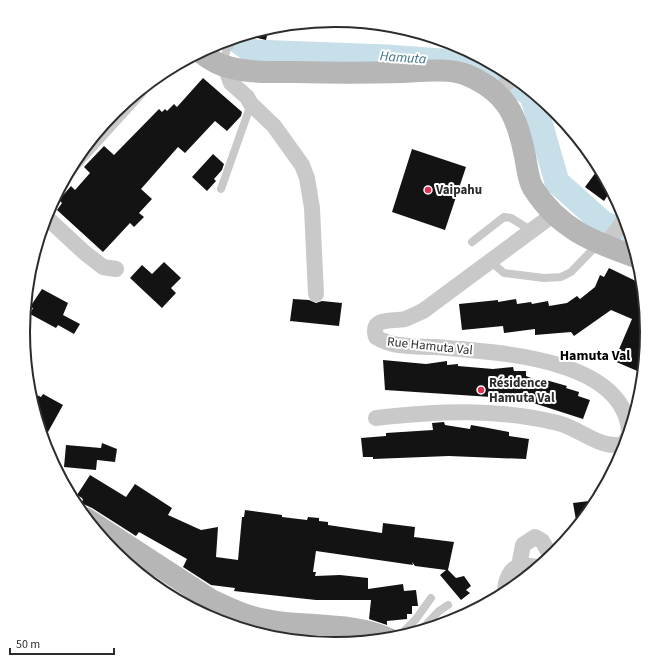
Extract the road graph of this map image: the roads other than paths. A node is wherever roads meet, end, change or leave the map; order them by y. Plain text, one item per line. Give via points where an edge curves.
1 (234, 44) edge
2 (205, 56) edge
3 (225, 60) junction
4 (505, 85) edge
5 (251, 104) junction
6 (221, 189) dead end
7 (554, 214) junction
8 (51, 221) edge
9 (620, 225) edge
10 (532, 231) junction
11 (472, 242) dead end
12 (605, 243) junction
13 (629, 254) edge
14 (491, 262) junction
15 (116, 269) dead end
16 (316, 294) dead end
17 (376, 418) dead end
18 (627, 419) edge
19 (617, 445) edge
20 (104, 532) edge
21 (548, 550) edge
22 (519, 566) junction
23 (530, 566) edge
24 (505, 585) edge
25 (431, 598) dead end
26 (448, 605) dead end
27 (206, 606) edge
28 (428, 622) edge
29 (267, 628) edge
30 (407, 628) edge
31 (373, 634) edge

1 - 3 lane
2 - 3 main road via 208,59
3 - 4 main road via 231,68 265,72 343,74 434,71 464,74 482,82
3 - 5 street via 231,83
4 - 7 main road via 509,108 520,129 533,188
5 - 6 lane
5 - 16 street via 263,114 285,141 308,178
7 - 10 street, Rue Hamuta Val
7 - 12 main road via 573,231
8 - 15 street via 102,267
9 - 12 street
10 - 11 lane via 511,218 504,217
10 - 14 street, Rue Hamuta Val
12 - 13 main road
12 - 14 lane via 562,277 544,278 504,273
14 - 18 street, Rue Hamuta Val via 423,311 405,319 382,321 376,325 376,337 391,344 482,352 562,365 588,375 614,397
17 - 19 street via 461,411 498,413 560,424 613,446
20 - 27 main road
21 - 22 street via 542,541 535,537 523,546
22 - 23 street
22 - 24 street
25 - 30 lane
26 - 28 lane
27 - 29 main road via 251,617
29 - 31 main road via 363,631

